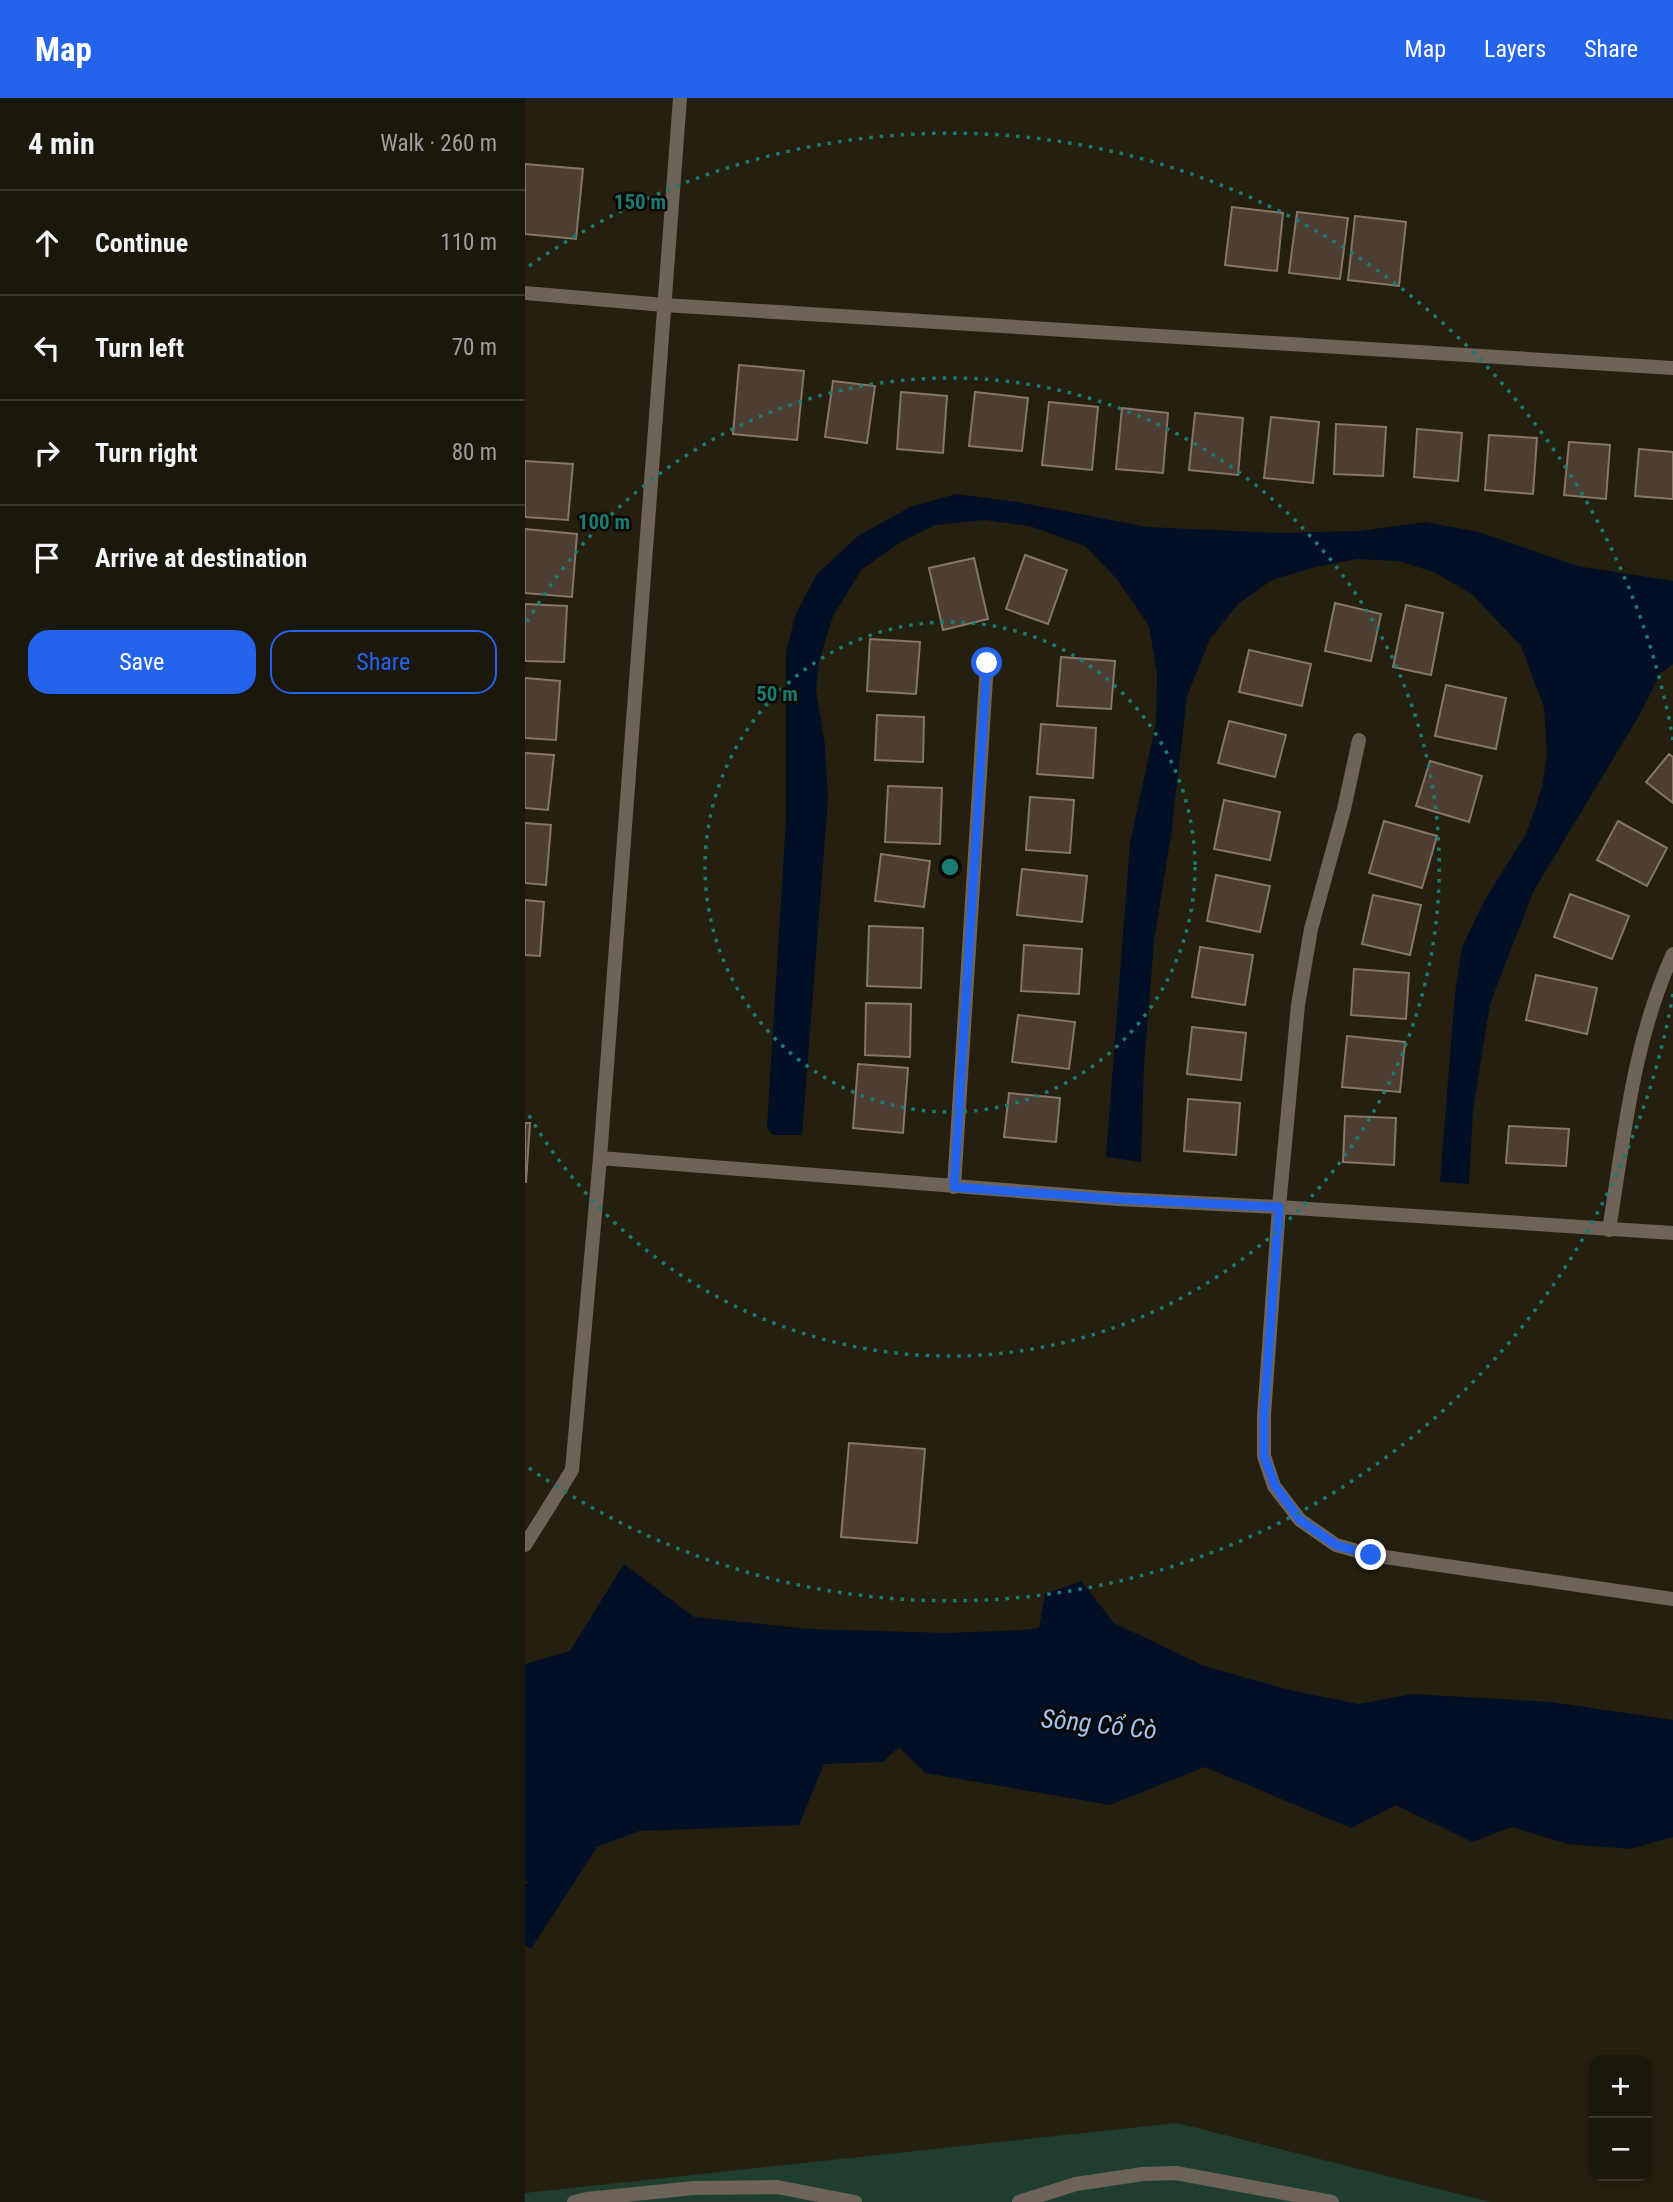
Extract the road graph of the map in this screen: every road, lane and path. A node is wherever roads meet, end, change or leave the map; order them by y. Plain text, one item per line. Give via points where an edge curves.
1 (680, 98) edge
2 (525, 293) edge
3 (664, 305) junction
4 (1673, 368) edge
5 (987, 663) dead end
6 (1359, 740) dead end
7 (1673, 954) edge
8 (600, 1158) junction
9 (954, 1187) junction
10 (1279, 1207) junction
11 (1609, 1230) junction
12 (1673, 1234) edge
13 (525, 1545) edge
14 (1673, 1599) edge
15 (574, 2202) edge
16 (855, 2202) edge
17 (1019, 2202) edge
18 (1332, 2202) edge

1 - 3 street
2 - 3 street
3 - 4 street
3 - 8 street
5 - 9 street
6 - 10 street via 1311,929 1298,1004
7 - 11 street via 1649,1013 1636,1069
8 - 9 street
8 - 13 street via 572,1470
9 - 10 street
10 - 11 street
10 - 14 street via 1264,1456 1275,1486 1300,1520 1336,1545 1371,1555
11 - 12 street
15 - 16 street via 694,2188 777,2187
17 - 18 street via 1076,2184 1176,2173

